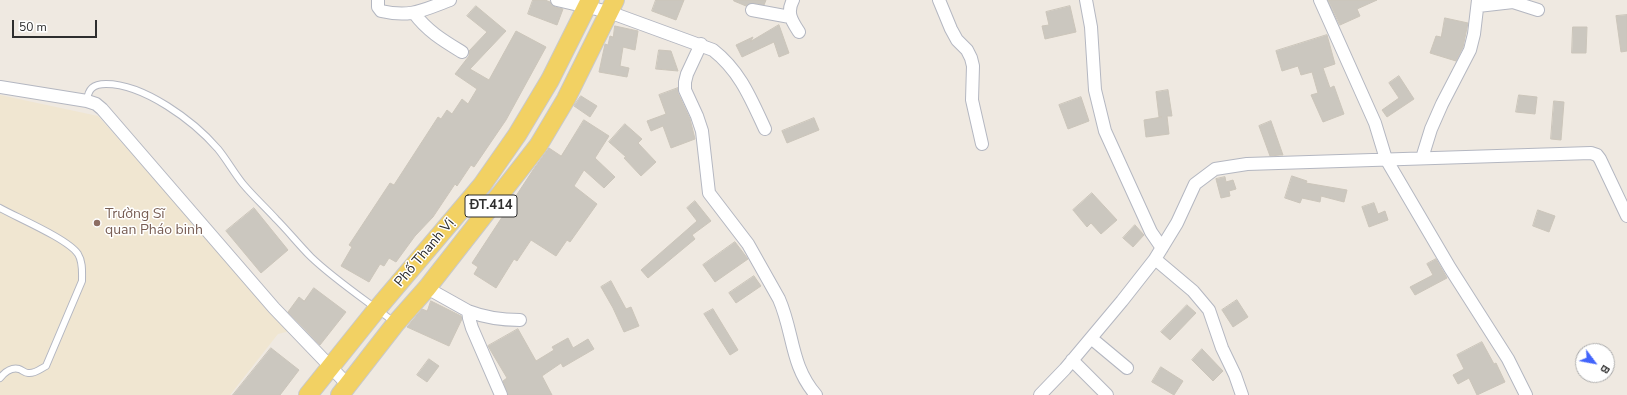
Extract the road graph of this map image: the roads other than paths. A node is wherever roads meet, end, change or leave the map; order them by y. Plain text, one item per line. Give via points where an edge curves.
1 (378, 0) edge
2 (450, 0) edge
3 (557, 0) edge
4 (793, 0) edge
5 (939, 0) edge
6 (1086, 0) edge
7 (1320, 0) edge
8 (1478, 3) edge
9 (589, 4) edge
10 (612, 6) edge
11 (752, 10) dead end
12 (1538, 10) dead end
13 (414, 14) junction
14 (790, 17) junction
15 (799, 32) dead end
16 (701, 44) junction
17 (462, 52) dead end
18 (0, 88) edge
19 (87, 101) junction
20 (765, 129) dead end
21 (982, 144) dead end
22 (1422, 158) junction
23 (1386, 159) junction
24 (0, 208) edge
25 (1627, 216) edge
26 (1162, 248) junction
27 (1155, 259) junction
28 (427, 288) junction
29 (377, 309) junction
30 (468, 311) junction
31 (520, 320) dead end
32 (396, 323) junction
33 (1090, 338) junction
34 (1072, 360) junction
35 (331, 367) junction
36 (1127, 368) dead end
37 (0, 378) edge
38 (344, 390) edge
39 (308, 395) edge
40 (501, 395) edge
41 (816, 395) edge
42 (1040, 395) edge
43 (1107, 395) edge
44 (1242, 395) edge
45 (1526, 395) edge

1 - 13 street via 381,11
2 - 13 street
3 - 9 street
4 - 14 street
5 - 21 street via 957,40 971,58 972,100
6 - 26 street via 1091,27 1095,90 1105,131 1151,232
7 - 23 street via 1375,123
8 - 12 street via 1513,2
8 - 22 street via 1470,50 1442,104
9 - 10 street
9 - 29 main road, Phố Thanh Vị via 550,80 517,135 482,185
10 - 16 street
10 - 28 main road, Phố Thanh Vị / ĐT.414 via 566,99 538,146
11 - 14 street
13 - 17 street via 430,31
14 - 15 street
16 - 20 street via 722,57 742,80
16 - 41 street via 685,82 702,131 709,193 748,244 779,299 784,309 795,358
18 - 19 street
19 - 29 lane via 87,93 92,86 98,84 112,84 138,90 158,100 208,139 243,184 311,257
19 - 35 street via 96,104 109,117 274,308
22 - 23 street
22 - 25 street via 1591,153 1600,159
23 - 26 street via 1247,164 1215,169 1195,184
23 - 45 street via 1450,268 1508,359
24 - 37 lane via 67,243 78,254 83,267 82,281 46,366 27,373 12,368
26 - 27 street
27 - 33 street
27 - 44 street via 1193,291 1209,310
28 - 30 street
28 - 32 main road, Phố Thanh Vị / ĐT.414
29 - 32 lane
29 - 35 main road, Phố Thanh Vị
30 - 31 street via 500,320
30 - 40 street via 472,328
32 - 38 main road, Phố Thanh Vị / ĐT.414
33 - 34 street
33 - 36 street
34 - 42 street
34 - 43 street
35 - 38 street
35 - 39 main road, Phố Thanh Vị

